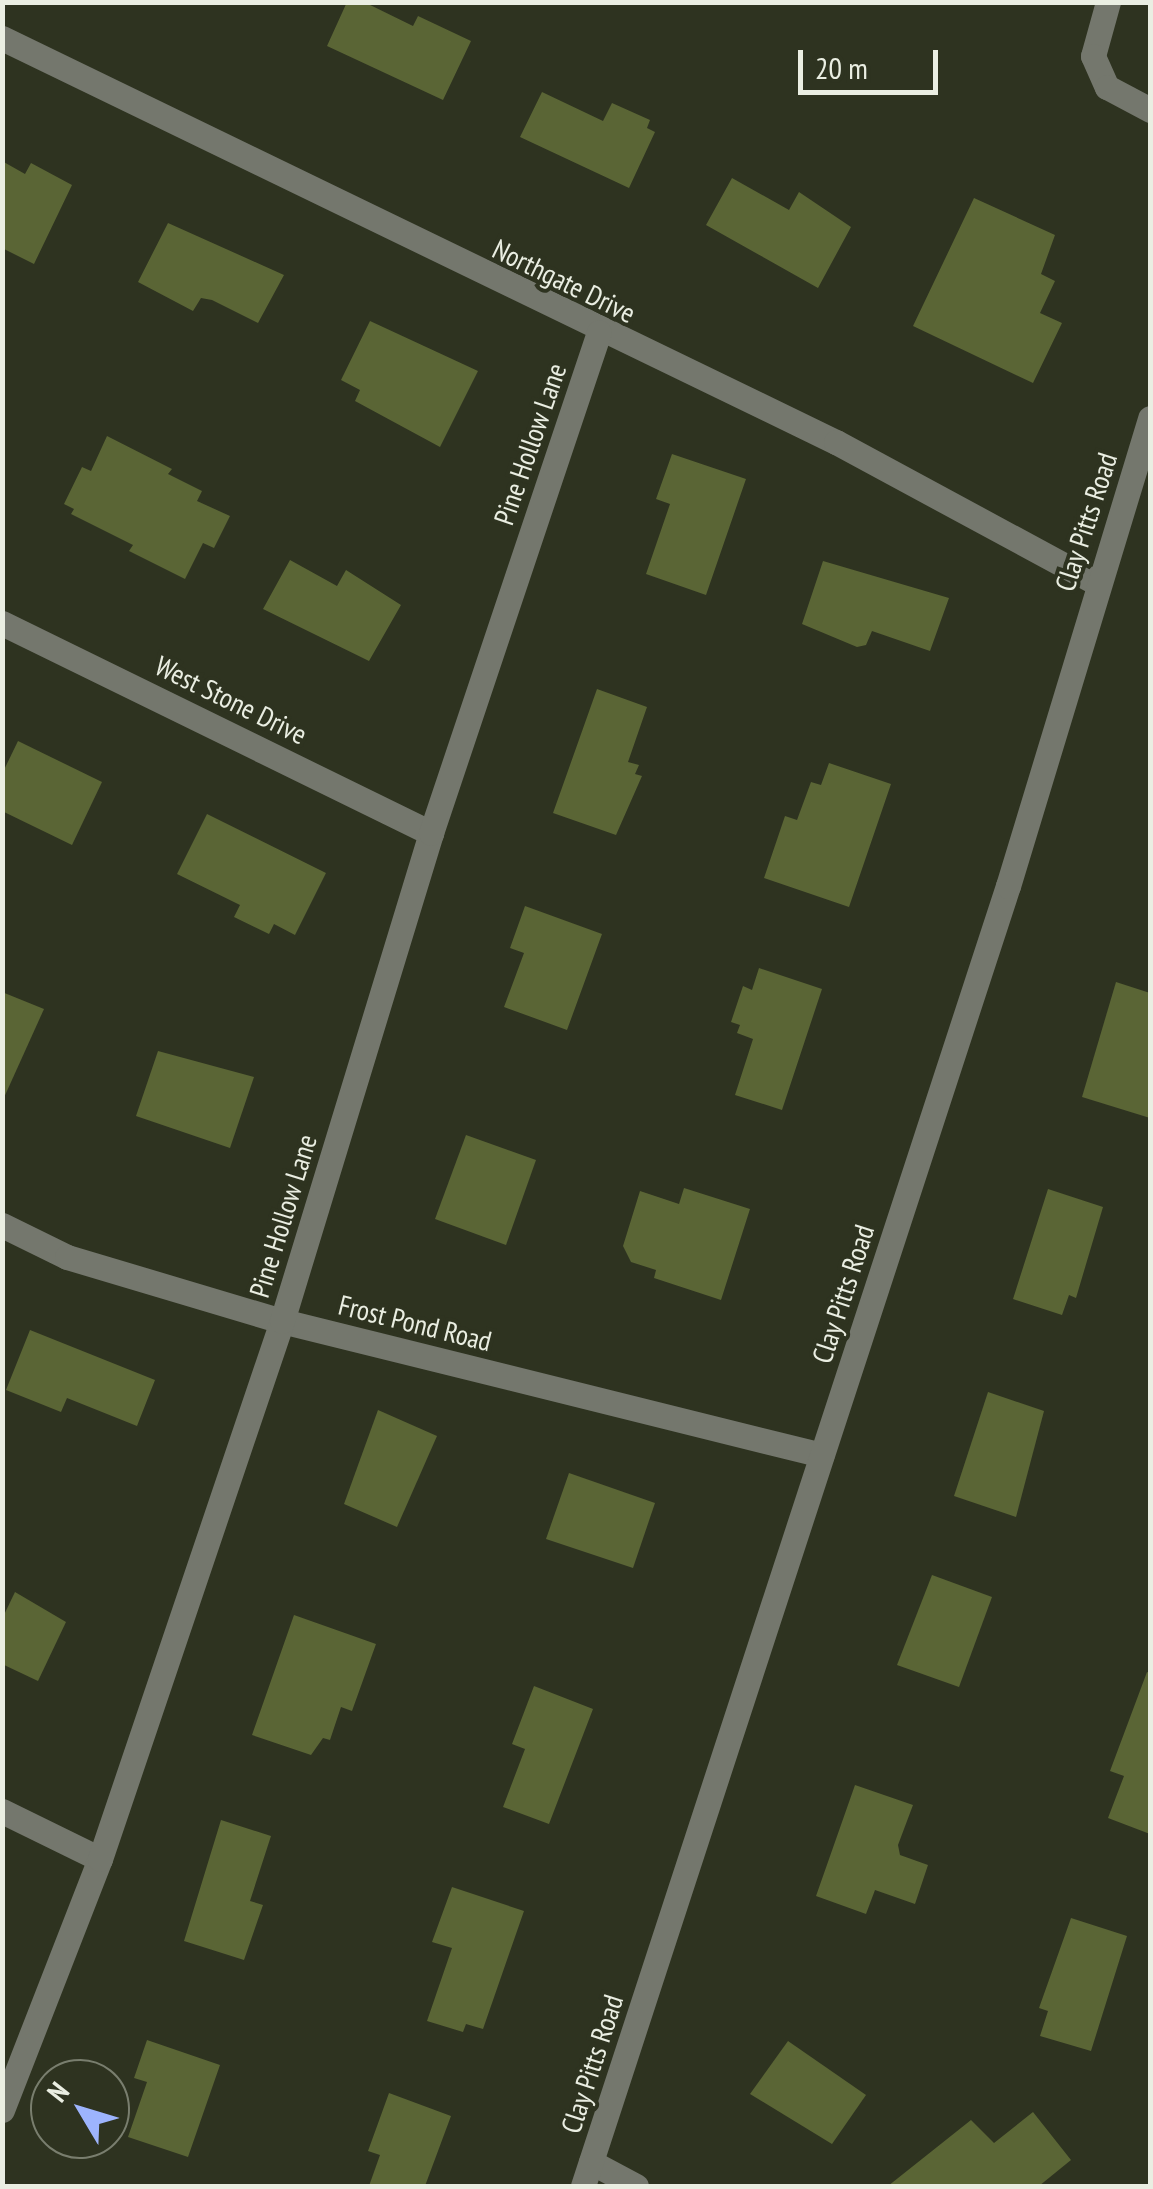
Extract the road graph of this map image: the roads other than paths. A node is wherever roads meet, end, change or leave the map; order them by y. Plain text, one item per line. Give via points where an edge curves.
1 (1108, 2) edge
2 (2, 38) edge
3 (1150, 110) edge
4 (599, 332) junction
5 (1150, 418) edge
6 (1097, 583) junction
7 (2, 623) edge
8 (431, 833) junction
9 (2, 1225) edge
10 (282, 1321) junction
11 (822, 1455) junction
12 (2, 1812) edge
13 (100, 1859) junction
14 (2, 2110) edge
15 (592, 2162) junction
16 (582, 2186) edge
17 (636, 2186) edge

1 - 3 street via 1093,56 1108,87
2 - 4 street, Northgate Drive
4 - 6 street, Northgate Drive via 836,442
4 - 8 street, Pine Hollow Lane
5 - 6 street, Clay Pitts Road
6 - 11 street, Clay Pitts Road via 1008,886
7 - 8 street, West Stone Drive
8 - 10 street, Pine Hollow Lane
9 - 10 street, Frost Pond Road via 66,1257
10 - 11 street, Frost Pond Road
10 - 13 street, Pine Hollow Lane
11 - 15 street, Clay Pitts Road
12 - 13 street
13 - 14 street, Pine Hollow Lane
15 - 16 street, Clay Pitts Road
15 - 17 street

